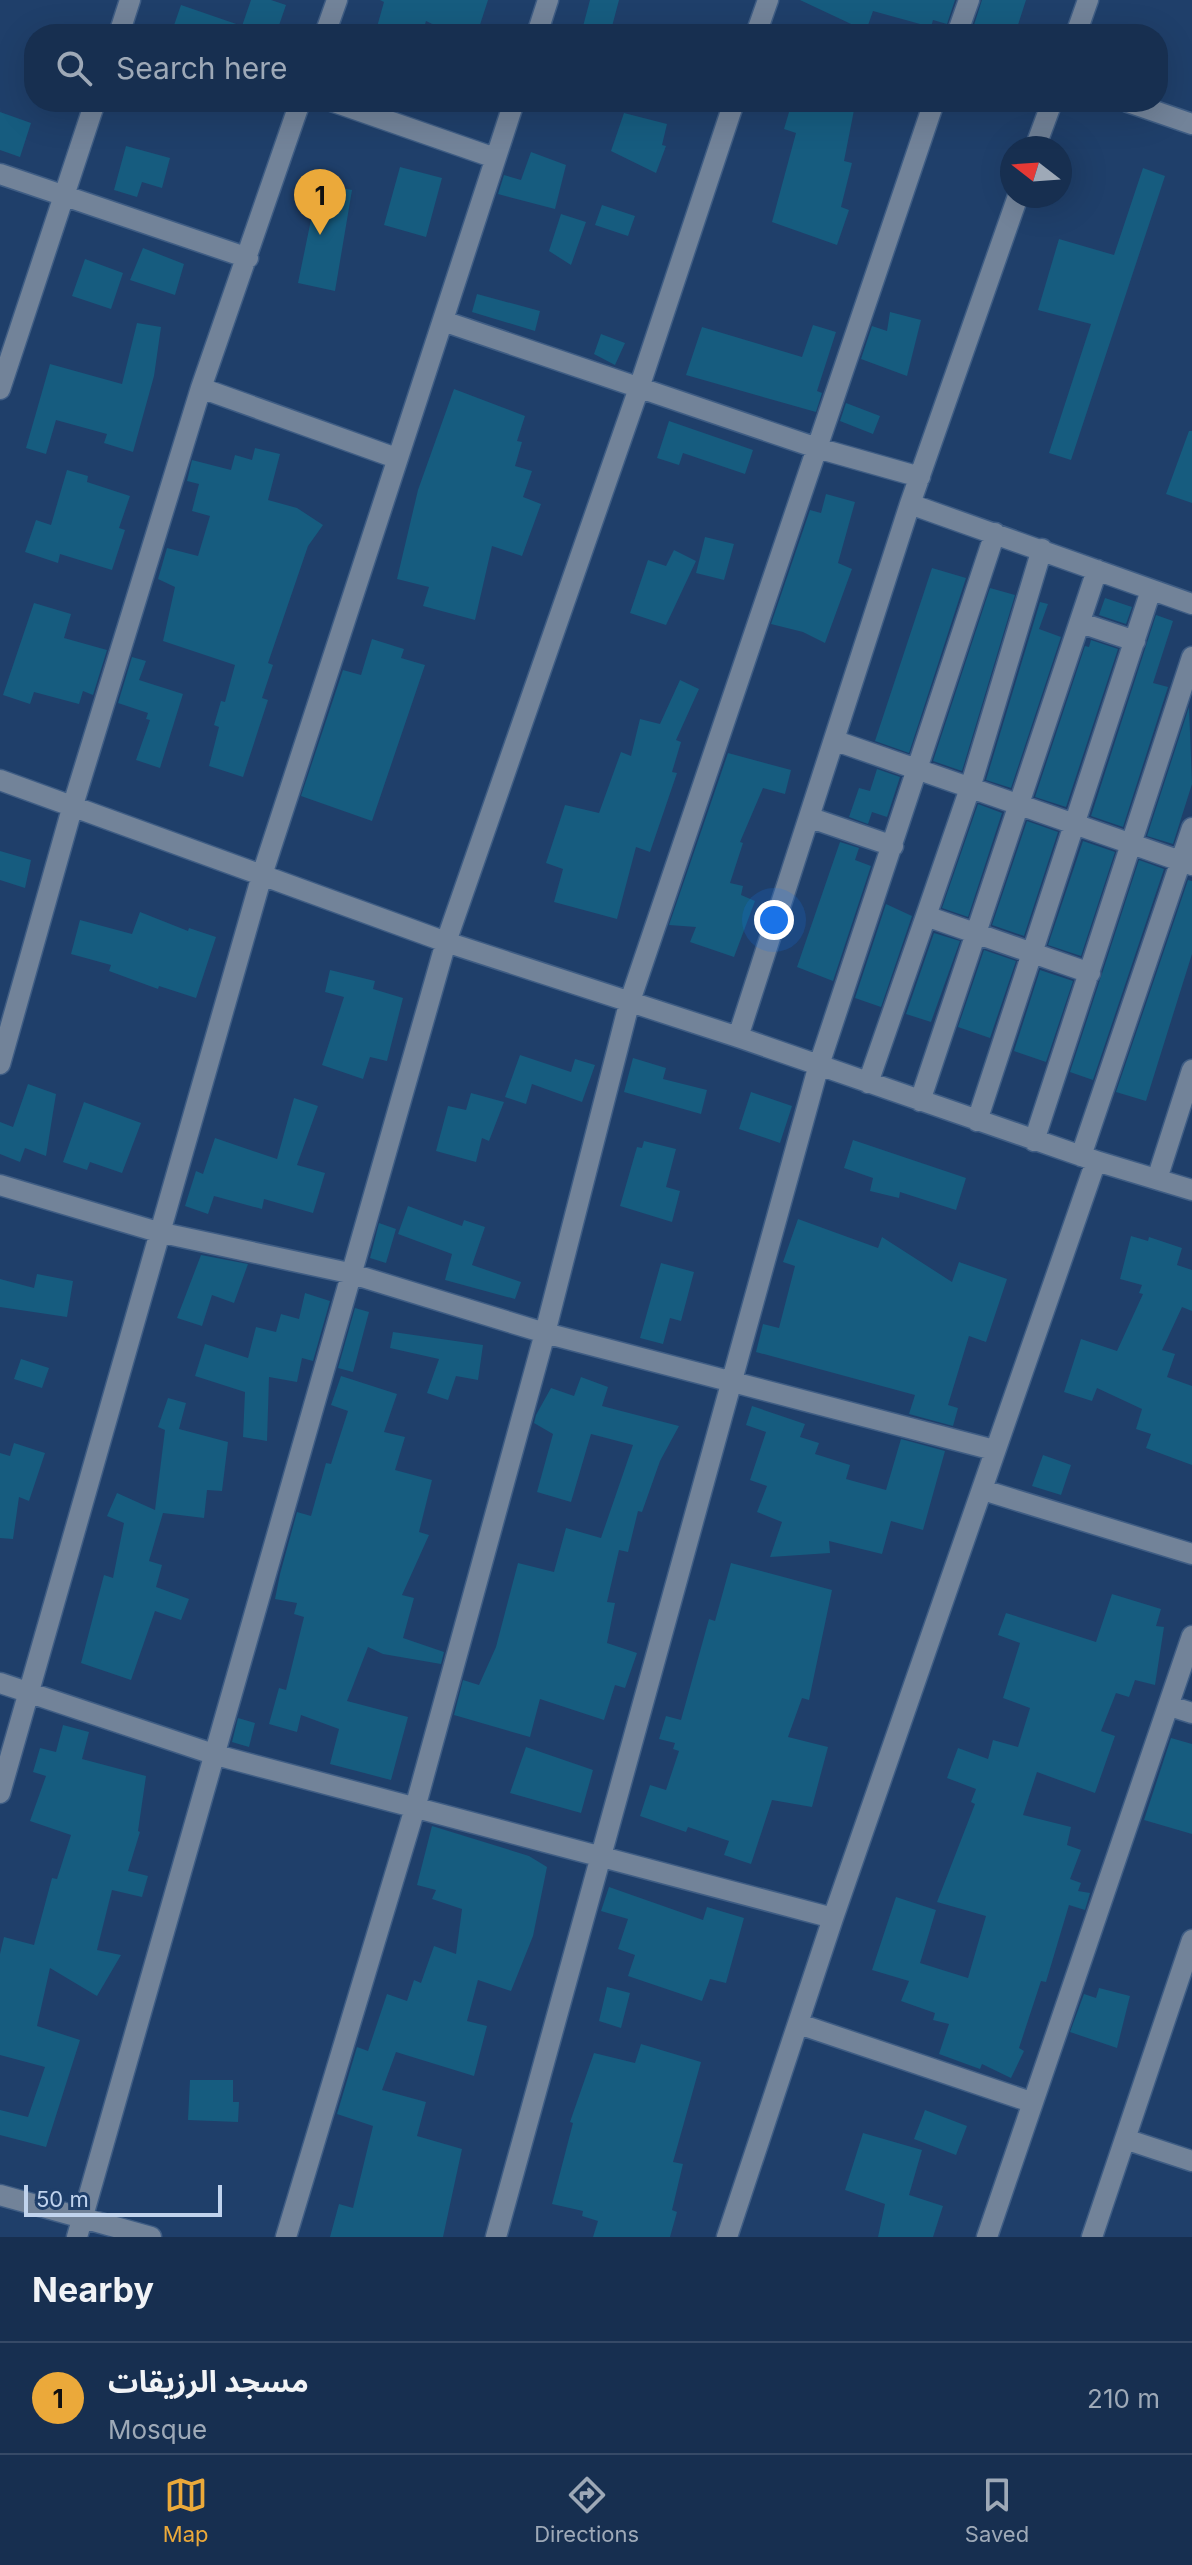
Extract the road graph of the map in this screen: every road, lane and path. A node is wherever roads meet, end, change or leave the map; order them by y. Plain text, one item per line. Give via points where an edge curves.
1 (130, 0) edge
2 (337, 0) edge
3 (548, 0) edge
4 (768, 0) edge
5 (969, 0) edge
6 (1088, 0) edge
7 (122, 24) edge
8 (329, 24) edge
9 (540, 24) edge
10 (760, 24) edge
11 (961, 24) edge
12 (1080, 24) edge
13 (92, 112) edge
14 (297, 112) edge
15 (363, 112) edge
16 (511, 112) edge
17 (731, 112) edge
18 (931, 112) edge
19 (1048, 112) edge
20 (1157, 112) edge
21 (1192, 124) edge
22 (1039, 136) edge
23 (495, 158) junction
24 (0, 174) edge
25 (63, 195) junction
26 (1014, 208) edge
27 (248, 258) junction
28 (443, 321) junction
29 (201, 388) junction
30 (639, 388) junction
31 (0, 389) edge
32 (817, 448) junction
33 (396, 458) junction
34 (920, 477) junction
35 (910, 504) junction
36 (995, 533) junction
37 (1042, 549) junction
38 (1097, 570) junction
39 (1151, 590) junction
40 (1192, 604) edge
41 (1081, 623) junction
42 (1135, 641) junction
43 (1192, 657) edge
44 (836, 741) junction
45 (919, 770) junction
46 (0, 780) edge
47 (970, 788) junction
48 (73, 805) junction
49 (1020, 805) junction
50 (811, 818) junction
51 (1074, 824) junction
52 (1192, 828) edge
53 (1133, 844) junction
54 (893, 846) junction
55 (1187, 863) edge
56 (262, 875) junction
57 (926, 916) junction
58 (974, 933) junction
59 (446, 942) junction
60 (1031, 952) junction
61 (1090, 973) junction
62 (629, 1004) junction
63 (738, 1037) junction
64 (0, 1064) edge
65 (818, 1068) junction
66 (1192, 1070) edge
67 (868, 1083) junction
68 (920, 1101) junction
69 (977, 1121) junction
70 (1034, 1141) junction
71 (1089, 1159) junction
72 (1157, 1179) junction
73 (0, 1185) edge
74 (1192, 1190) edge
75 (158, 1232) junction
76 (349, 1273) junction
77 (545, 1333) junction
78 (732, 1384) junction
79 (994, 1450) junction
80 (983, 1490) junction
81 (1192, 1554) edge
82 (1192, 1636) edge
83 (0, 1683) edge
84 (28, 1692) junction
85 (1170, 1706) junction
86 (1192, 1713) edge
87 (216, 1755) junction
88 (0, 1793) edge
89 (415, 1808) junction
90 (600, 1858) junction
91 (833, 1918) junction
92 (1192, 1940) edge
93 (799, 2024) junction
94 (1031, 2102) junction
95 (1125, 2139) junction
96 (1192, 2161) edge
97 (0, 2195) edge
98 (83, 2217) junction
99 (77, 2237) edge
100 (151, 2237) edge
101 (286, 2237) edge
102 (496, 2237) edge
103 (727, 2237) edge
104 (987, 2237) edge
105 (1092, 2237) edge

1 - 7 street
2 - 8 street
3 - 9 street
4 - 10 street
5 - 11 street
6 - 12 street
13 - 25 street
14 - 27 street
15 - 23 street
16 - 23 street
17 - 30 street
18 - 32 street
19 - 22 street
20 - 21 street
23 - 28 street
24 - 25 street
25 - 27 street
25 - 31 street
26 - 34 street
27 - 29 street
28 - 30 street
28 - 33 street
29 - 33 street
29 - 48 street
30 - 32 street
30 - 59 street
32 - 34 street
32 - 62 street
33 - 56 street
34 - 35 street
35 - 36 street
35 - 44 street
36 - 37 street
36 - 45 street
37 - 38 street
37 - 47 street
38 - 39 street
38 - 41 street
39 - 40 street
39 - 42 street
41 - 42 street
41 - 49 street
42 - 51 street
43 - 53 street
44 - 45 street
44 - 50 street
45 - 47 street
45 - 54 street
46 - 48 street
47 - 49 street
47 - 57 street
48 - 56 street
48 - 64 street
49 - 51 street
49 - 58 street
50 - 54 street
50 - 63 street
51 - 53 street
51 - 60 street
52 - 55 street
53 - 55 street
53 - 61 street
54 - 65 street
55 - 71 street
56 - 59 street
56 - 75 street
57 - 58 street
57 - 67 street
58 - 60 street
58 - 68 street
59 - 62 street
59 - 76 street
60 - 61 street
60 - 69 street
61 - 70 street
62 - 63 street
62 - 77 street
63 - 65 street
65 - 67 street
65 - 78 street
66 - 72 street
67 - 68 street
68 - 69 street
69 - 70 street
70 - 71 street
71 - 72 street
71 - 79 street
72 - 74 street
73 - 75 street
75 - 76 street
75 - 84 street
76 - 77 street
76 - 87 street
77 - 78 street
77 - 89 street
78 - 79 street
78 - 90 street
79 - 80 street
80 - 81 street
80 - 91 street
82 - 85 street
83 - 84 street
84 - 87 street
84 - 88 street
85 - 86 street
85 - 94 street
87 - 89 street
87 - 98 street
89 - 90 street
89 - 101 street
90 - 91 street
90 - 102 street
91 - 93 street
92 - 95 street
93 - 94 street
93 - 103 street
94 - 104 street
95 - 96 street
95 - 105 street
97 - 98 street
98 - 99 street
98 - 100 street

